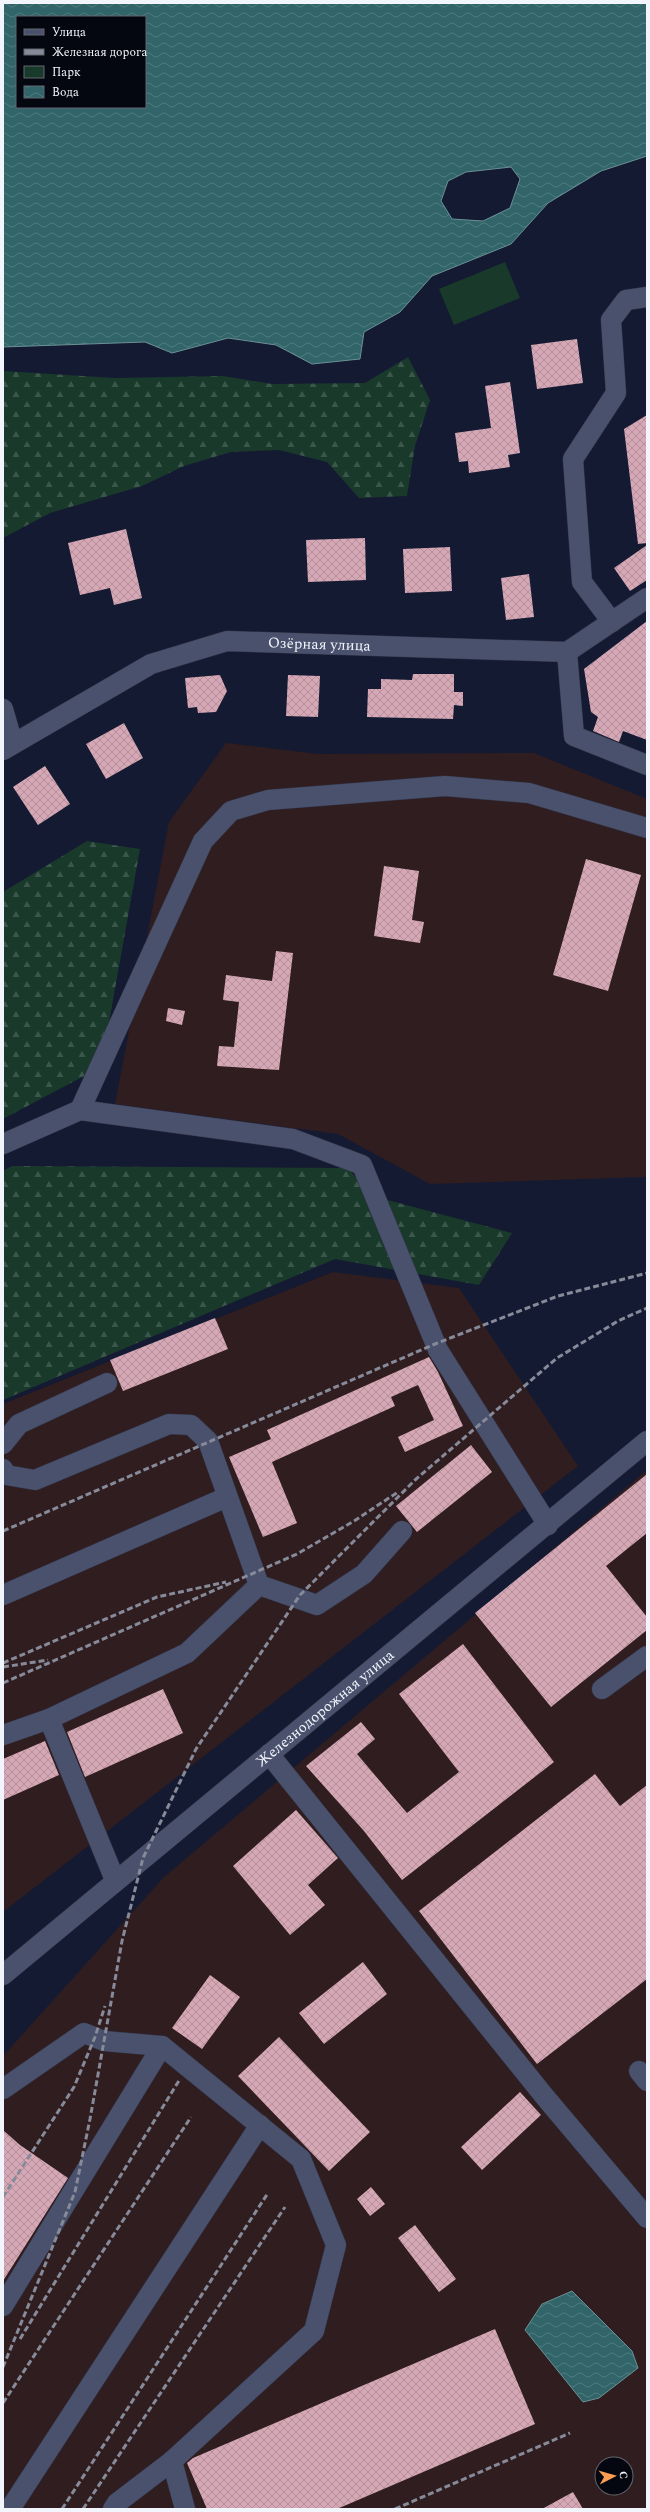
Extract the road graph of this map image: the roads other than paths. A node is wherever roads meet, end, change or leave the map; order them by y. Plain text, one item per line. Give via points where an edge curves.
1 (647, 297) edge
2 (647, 598) edge
3 (612, 622) junction
4 (567, 652) junction
5 (3, 709) edge
6 (8, 747) edge
7 (647, 765) edge
8 (647, 828) edge
9 (80, 1110) junction
10 (3, 1144) edge
11 (108, 1383) dead end
12 (647, 1441) edge
13 (3, 1444) edge
14 (3, 1469) edge
15 (226, 1498) junction
16 (548, 1525) junction
17 (402, 1531) dead end
18 (258, 1585) junction
19 (3, 1595) edge
20 (647, 1656) edge
21 (602, 1689) dead end
22 (49, 1718) junction
23 (3, 1735) edge
24 (269, 1754) junction
25 (115, 1880) junction
26 (3, 1975) edge
27 (162, 2046) junction
28 (3, 2089) edge
29 (260, 2125) junction
30 (647, 2218) edge
31 (3, 2306) edge
32 (172, 2461) junction
33 (10, 2509) edge
34 (114, 2509) edge
35 (185, 2509) edge

1 - 3 street via 626,300 611,320 616,393 573,459 582,582
2 - 3 street
3 - 4 street
4 - 6 street, Озёрная улица via 227,641 151,664
4 - 7 street via 574,736
5 - 6 street
8 - 9 street via 529,793 445,786 268,800 231,811 203,842
9 - 10 street
9 - 16 street via 293,1139 362,1164 438,1350
11 - 13 street via 19,1424
12 - 16 street, Железнодорожная улица
14 - 15 street via 6,1475 35,1480 169,1424 191,1425 208,1441
15 - 18 street
15 - 19 street
16 - 24 street, Железнодорожная улица
17 - 18 street via 364,1574 317,1605
18 - 22 street via 187,1653
20 - 21 street
22 - 23 street
22 - 25 street
24 - 25 street, Железнодорожная улица
24 - 30 street via 545,2097
25 - 26 street, Железнодорожная улица
27 - 28 street via 104,2041 84,2033
27 - 29 street
27 - 31 street
29 - 32 street via 301,2159 336,2245 331,2267 314,2331
29 - 33 street
32 - 34 street via 117,2503
32 - 35 street

